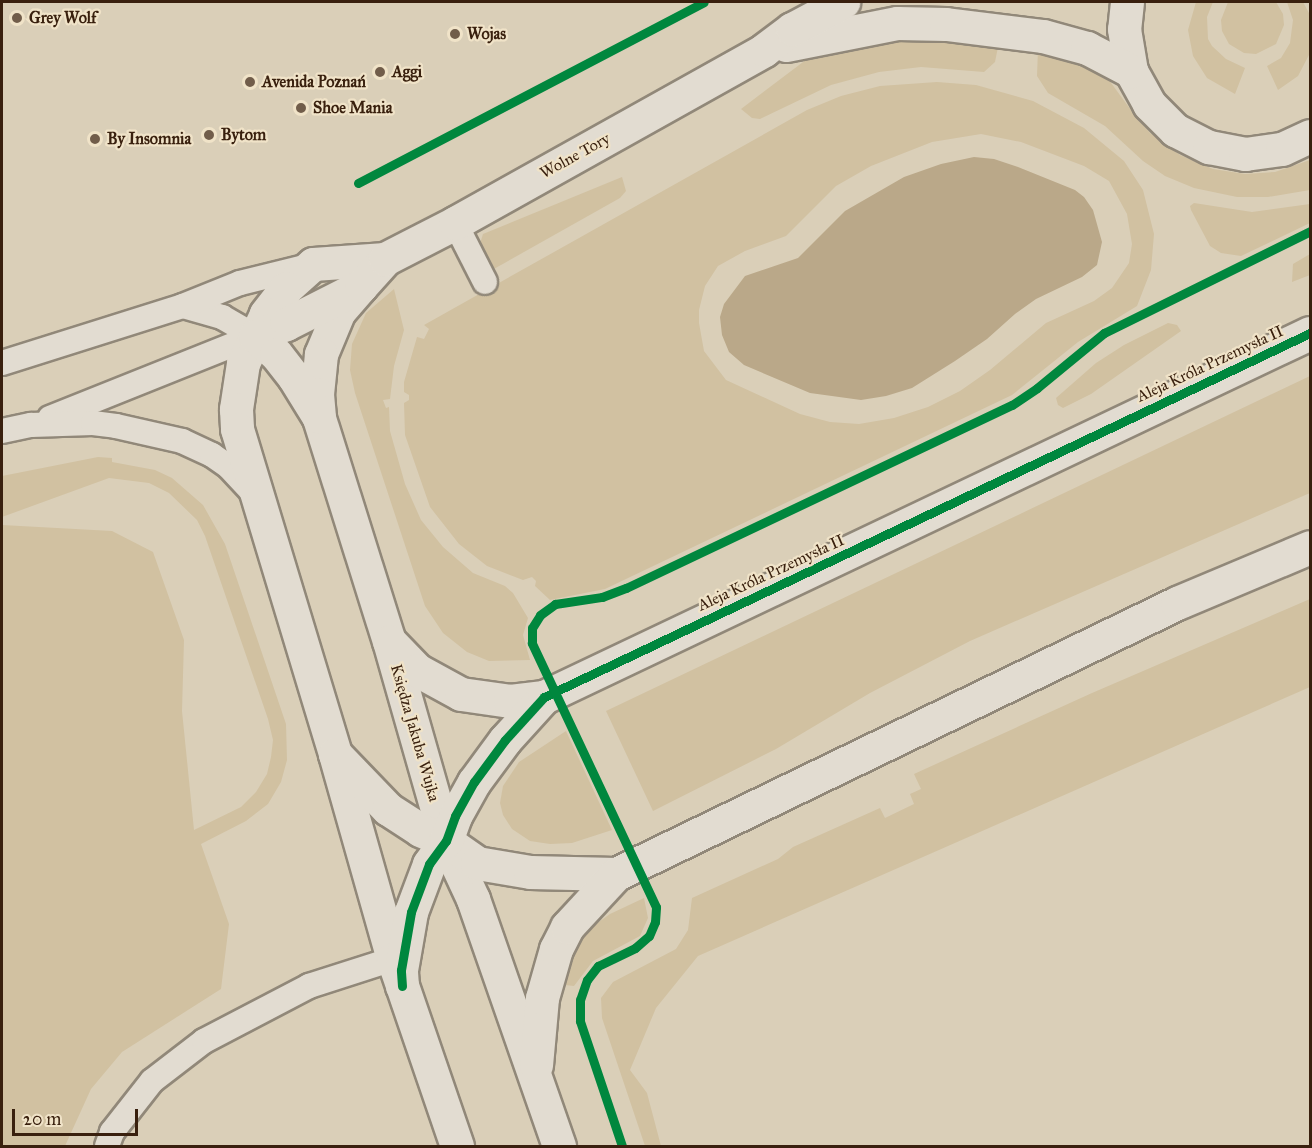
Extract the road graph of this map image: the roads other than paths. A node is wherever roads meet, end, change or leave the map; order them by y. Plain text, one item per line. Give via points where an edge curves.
1 (843, 2) edge
2 (1127, 2) edge
3 (764, 50) junction
4 (1131, 71) junction
5 (1311, 136) edge
6 (455, 223) junction
7 (385, 259) junction
8 (313, 264) junction
9 (485, 282) dead end
10 (361, 286) junction
11 (183, 306) junction
12 (1311, 333) edge
13 (255, 336) junction
14 (2, 363) edge
15 (319, 418) junction
16 (31, 425) junction
17 (2, 431) edge
18 (265, 515) junction
19 (1311, 547) edge
20 (389, 641) junction
21 (544, 696) junction
22 (335, 754) junction
23 (446, 842) junction
24 (616, 874) junction
25 (398, 973) junction
26 (535, 1076) junction
27 (107, 1146) edge
28 (457, 1146) edge
29 (559, 1146) edge

1 - 3 street, Wolne Tory via 792,29
2 - 4 street via 1124,29
3 - 4 street, Wolne Tory via 897,23 946,24 1043,36 1087,48
3 - 6 street, Wolne Tory
4 - 5 street via 1149,104 1175,130 1209,147 1245,154 1282,149
6 - 7 street, Wolne Tory
6 - 9 lane
7 - 8 street, Wolne Tory
7 - 10 street, Wolne Tory
8 - 11 lane, Wolne Tory via 240,284
8 - 13 street via 274,303
10 - 13 street, Wolne Tory
10 - 15 street via 339,311 321,354
11 - 13 lane via 222,317
11 - 14 lane, Wolne Tory
12 - 21 street, Aleja Króla Przemysła II
13 - 15 street via 294,377
13 - 16 lane
13 - 18 street via 243,363 236,409 244,455
15 - 20 street, Księdza Jakuba Wujka
16 - 17 lane
16 - 18 lane via 104,424 182,441 229,467 249,486
18 - 22 street
19 - 24 street via 1177,603
20 - 21 street via 417,670 454,692 497,701
20 - 23 street, Księdza Jakuba Wujka
21 - 23 street, Aleja Króla Przemysła II via 474,782 454,816
22 - 23 street via 388,809
22 - 25 street
23 - 24 street via 477,863 497,868
23 - 25 street, Aleja Króla Przemysła II via 429,864 411,912
23 - 26 street, Księdza Jakuba Wujka via 473,899
24 - 26 street via 567,927 556,949 542,998
25 - 27 lane via 309,986 204,1041 152,1081 112,1132
25 - 28 street
26 - 29 street, Księdza Jakuba Wujka

